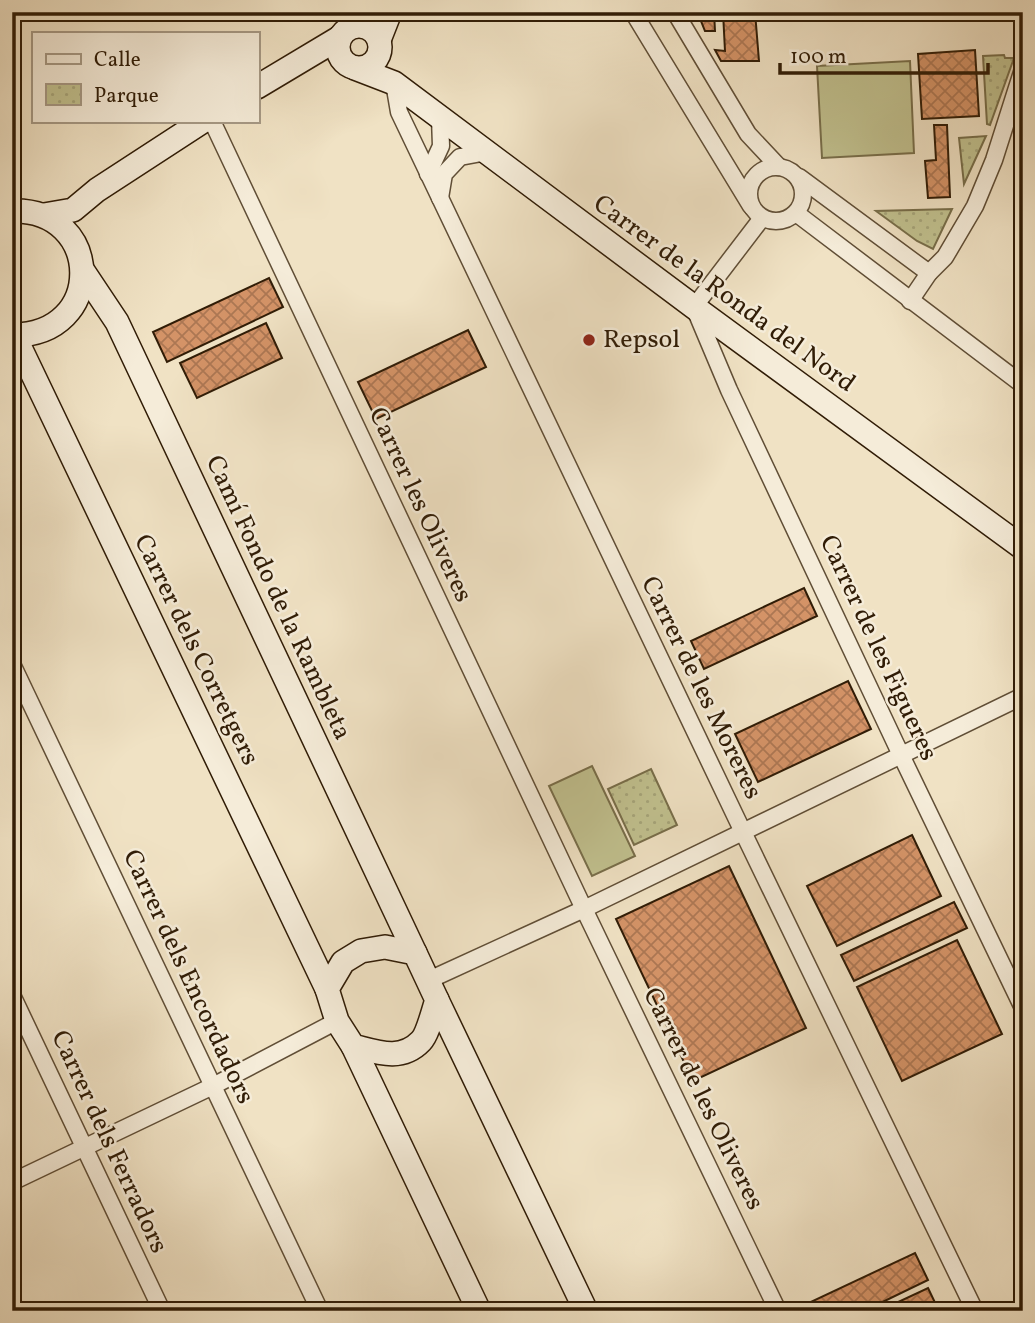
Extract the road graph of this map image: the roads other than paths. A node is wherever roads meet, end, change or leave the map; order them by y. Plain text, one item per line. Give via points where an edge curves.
1 (403, 12) edge
2 (633, 12) edge
3 (675, 12) edge
4 (382, 29) edge
5 (348, 32) junction
6 (352, 67) junction
7 (1023, 69) edge
8 (286, 70) junction
9 (394, 83) junction
10 (259, 86) edge
11 (440, 118) junction
12 (201, 122) edge
13 (212, 122) edge
14 (487, 152) junction
15 (779, 167) junction
16 (428, 174) junction
17 (795, 174) junction
18 (97, 190) junction
19 (440, 198) junction
20 (12, 211) edge
21 (756, 212) junction
22 (796, 213) junction
23 (44, 215) junction
24 (80, 260) junction
25 (929, 273) junction
26 (910, 301) junction
27 (694, 307) junction
28 (13, 335) edge
29 (1023, 385) edge
30 (1023, 548) edge
31 (12, 664) edge
32 (1023, 696) edge
33 (901, 755) junction
34 (743, 832) junction
35 (584, 909) junction
36 (415, 953) junction
37 (327, 989) junction
38 (433, 990) junction
39 (12, 995) edge
40 (1023, 1008) edge
41 (337, 1021) junction
42 (353, 1046) junction
43 (212, 1086) junction
44 (85, 1147) junction
45 (12, 1182) edge
46 (162, 1311) edge
47 (320, 1311) edge
48 (479, 1311) edge
49 (586, 1311) edge
50 (778, 1311) edge
51 (975, 1311) edge

1 - 4 street
2 - 21 street
3 - 15 street via 748,134
4 - 5 street via 363,26
4 - 6 street via 375,61
4 - 9 street, Carrer de la Ronda del Nord
5 - 6 street via 337,46 341,59
5 - 8 street
6 - 8 street
6 - 9 street, Carrer de la Ronda del Nord
7 - 25 street via 975,206 945,257
8 - 10 street
9 - 11 street, Carrer de la Ronda del Nord
9 - 16 street, Carrer de les Moreres via 399,112
11 - 14 street, Carrer de la Ronda del Nord
11 - 16 street via 441,146
12 - 18 street
13 - 35 street, Carrer les Oliveres
14 - 19 street via 460,157 444,174
14 - 27 street, Carrer de la Ronda del Nord
15 - 17 street
15 - 21 street via 764,169 749,187 748,197
16 - 19 street, Carrer de les Moreres
17 - 22 street via 804,199
17 - 25 street
18 - 23 street via 73,210
18 - 24 street via 83,223
19 - 34 street, Carrer de les Moreres
20 - 23 street
21 - 22 street via 771,222
21 - 27 street
22 - 26 street
23 - 24 street, Camí Fondo de la Rambleta via 67,232
24 - 28 street via 77,298 65,316 36,333
24 - 36 street, Camí Fondo de la Rambleta via 117,323
25 - 26 street
26 - 29 street
27 - 30 street, Carrer de la Ronda del Nord
27 - 33 street, Carrer de les Figueres
28 - 37 street, Carrer dels Corretgers
31 - 43 street, Carrer dels Encordadors
32 - 33 street
33 - 34 street
33 - 40 street, Carrer de les Figueres
34 - 35 street
34 - 51 street, Carrer de les Moreres
35 - 38 street
35 - 50 street, Carrer de les Oliveres
36 - 37 street via 385,947 361,951 343,962
36 - 38 street
37 - 41 street
38 - 42 street via 422,1040 406,1051 388,1055
38 - 49 street
39 - 44 street, Carrer dels Ferradors
41 - 42 street
41 - 43 street
42 - 48 street
43 - 44 street
43 - 47 street, Carrer dels Encordadors
44 - 45 street
44 - 46 street, Carrer dels Ferradors

